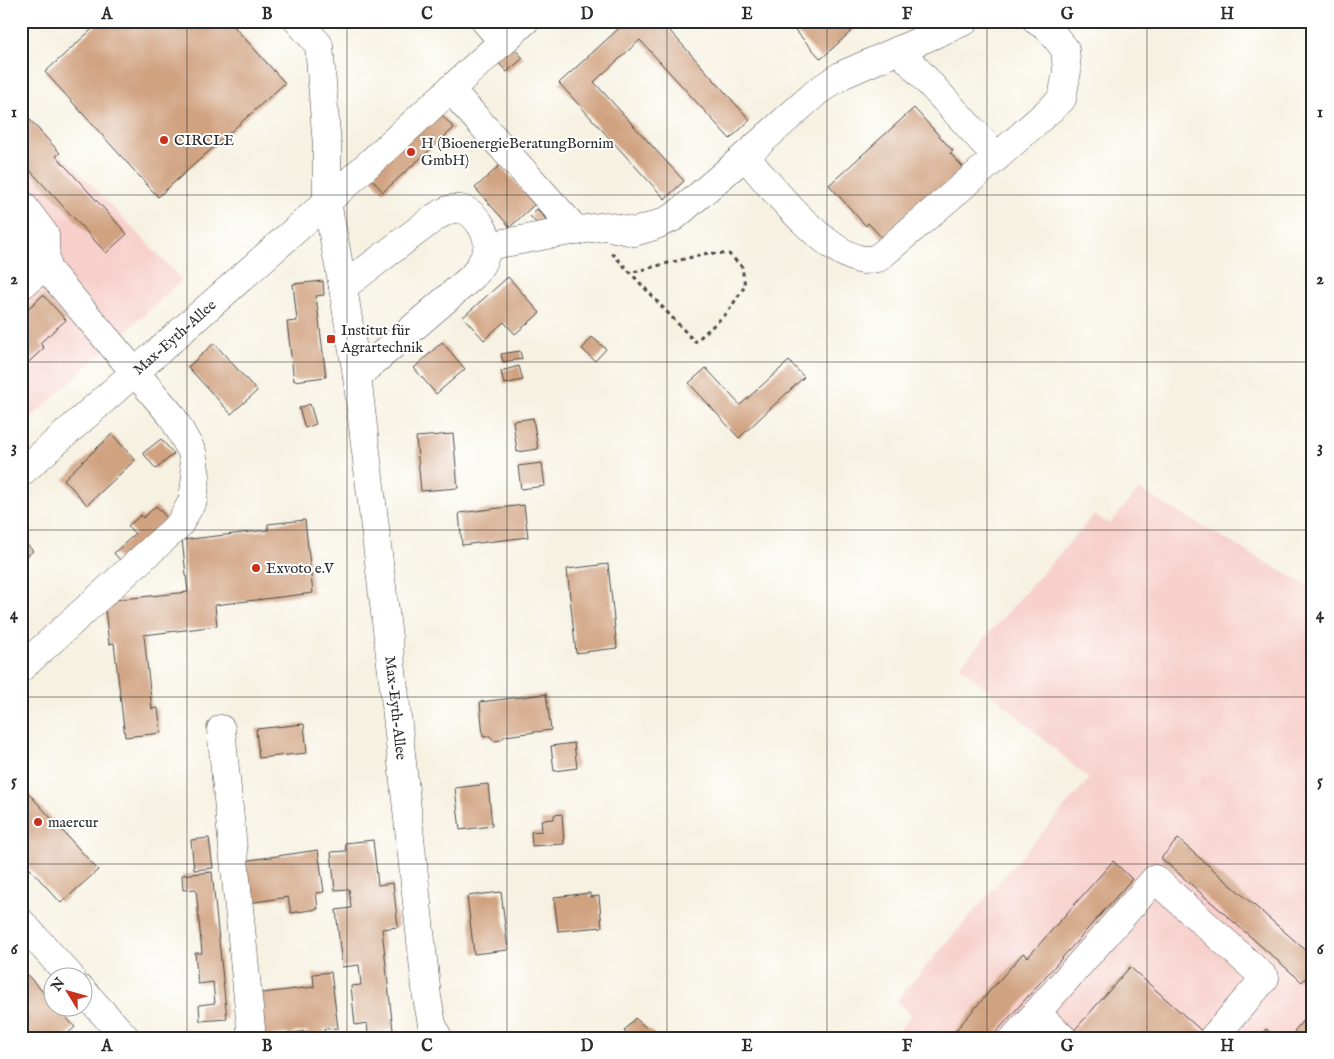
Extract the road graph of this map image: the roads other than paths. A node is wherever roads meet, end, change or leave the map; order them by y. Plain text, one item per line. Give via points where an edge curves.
1 (298, 21) edge
2 (485, 21) edge
3 (525, 21) edge
4 (965, 21) edge
5 (1037, 21) edge
6 (503, 42) junction
7 (899, 50) junction
8 (450, 89) junction
9 (745, 156) junction
10 (997, 157) junction
11 (21, 202) edge
12 (327, 202) junction
13 (584, 230) junction
14 (21, 238) edge
15 (488, 246) junction
16 (46, 265) junction
17 (21, 286) edge
18 (343, 287) junction
19 (135, 371) junction
20 (356, 376) junction
21 (21, 473) edge
22 (21, 668) edge
23 (220, 729) dead end
24 (21, 922) edge
25 (61, 966) edge
26 (92, 1001) edge
27 (1036, 1013) junction
28 (126, 1038) edge
29 (252, 1038) edge
30 (438, 1038) edge
31 (1014, 1038) edge
32 (1063, 1038) edge
33 (1213, 1038) edge

1 - 12 street, Max-Eyth-Allee via 319,45 327,146
2 - 6 street
3 - 6 street
4 - 7 street
5 - 10 street via 1048,28 1065,49 1067,71 1062,98
6 - 8 street
7 - 9 street via 842,75 818,91
7 - 10 street
8 - 12 street
8 - 13 street
9 - 10 street via 822,239 842,252 864,260 878,258
9 - 13 street via 674,217 634,232 606,226
11 - 16 street via 45,235
12 - 18 street, Max-Eyth-Allee
12 - 19 street, Max-Eyth-Allee
13 - 15 street
14 - 16 street
15 - 18 street via 478,221 461,209 449,209
15 - 20 street via 484,261 472,277
16 - 17 street
16 - 19 street
18 - 20 street, Max-Eyth-Allee
19 - 21 street, Max-Eyth-Allee
19 - 22 street via 172,416 192,452 196,476 193,500 178,525
20 - 30 street, Max-Eyth-Allee via 427,997
23 - 29 street
24 - 25 street
26 - 28 street
27 - 31 street
27 - 32 street
27 - 33 street via 1156,880 1265,978

